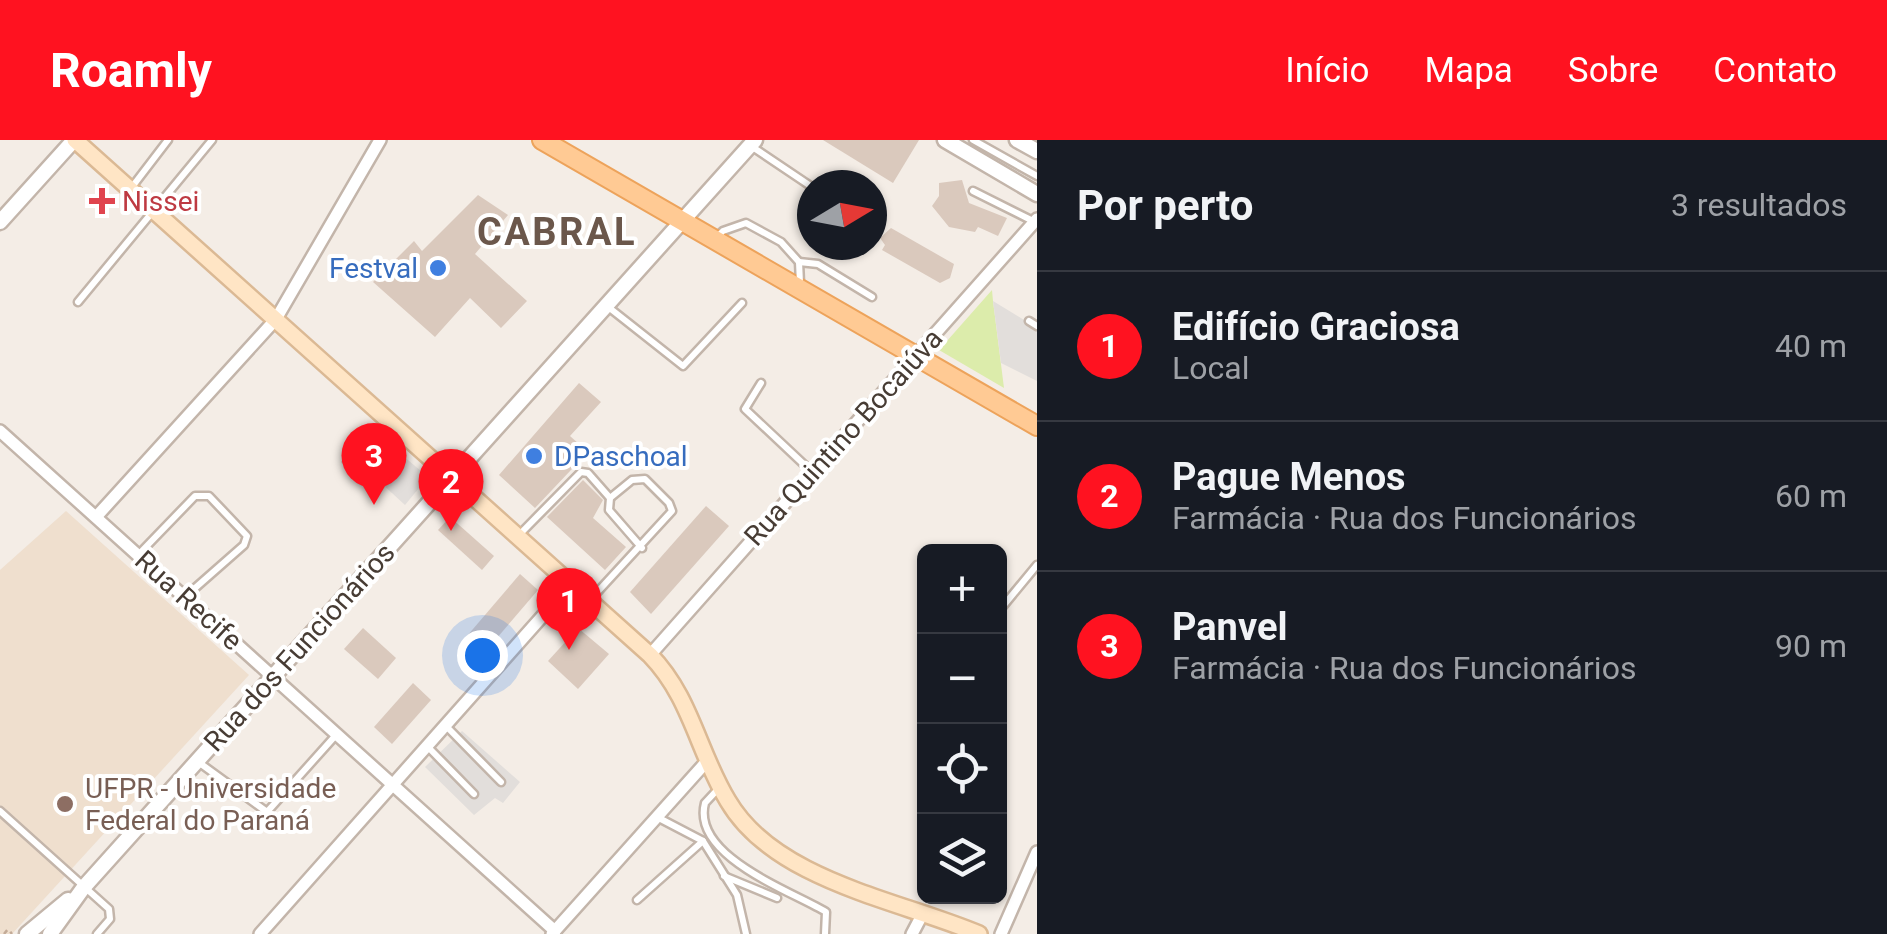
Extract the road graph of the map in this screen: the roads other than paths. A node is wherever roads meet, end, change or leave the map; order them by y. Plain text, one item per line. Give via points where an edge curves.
1 (75, 140) edge
2 (168, 140) edge
3 (212, 140) edge
4 (380, 140) edge
5 (542, 140) edge
6 (944, 140) edge
7 (973, 140) edge
8 (1017, 140) edge
9 (752, 143) edge
10 (1037, 152) edge
11 (797, 176) edge
12 (1037, 176) edge
13 (130, 189) junction
14 (974, 191) dead end
15 (1037, 194) edge
16 (154, 211) junction
17 (1036, 220) edge
18 (681, 221) junction
19 (0, 222) edge
20 (714, 240) junction
21 (800, 262) junction
22 (799, 289) junction
23 (872, 297) dead end
24 (78, 302) dead end
25 (742, 303) dead end
26 (606, 305) junction
27 (276, 318) junction
28 (915, 356) junction
29 (761, 383) dead end
30 (1037, 426) edge
31 (0, 431) edge
32 (812, 472) junction
33 (452, 477) junction
34 (610, 498) junction
35 (96, 517) junction
36 (518, 536) junction
37 (642, 548) junction
38 (138, 555) junction
39 (1037, 565) edge
40 (571, 584) junction
41 (185, 597) junction
42 (590, 600) junction
43 (1007, 602) edge
44 (650, 654) junction
45 (273, 676) junction
46 (446, 725) junction
47 (337, 734) junction
48 (427, 746) junction
49 (708, 760) junction
50 (197, 761) junction
51 (501, 782) dead end
52 (393, 784) junction
53 (720, 787) junction
54 (474, 794) dead end
55 (0, 811) edge
56 (657, 817) junction
57 (703, 841) junction
58 (1037, 852) edge
59 (737, 866) junction
60 (724, 876) junction
61 (743, 880) junction
62 (84, 886) junction
63 (777, 898) dead end
64 (637, 900) dead end
65 (922, 915) junction
66 (554, 932) edge
67 (26, 934) edge
68 (50, 934) edge
69 (97, 934) edge
70 (260, 934) edge
71 (746, 934) edge
72 (825, 934) edge
73 (912, 934) edge
74 (956, 934) edge
75 (979, 934) edge
76 (1001, 934) edge

1 - 13 main road
1 - 19 street
2 - 13 lane
3 - 16 lane
4 - 27 street
5 - 18 main road
6 - 15 street
7 - 12 lane
8 - 10 street
9 - 11 lane
9 - 18 street, Rua dos Funcionários
13 - 16 main road
14 - 17 lane
16 - 24 lane
16 - 27 main road
17 - 28 street, Rua Quintino Bocaiúva
18 - 20 main road
18 - 26 street, Rua dos Funcionários
20 - 21 lane via 746,223
20 - 22 main road
21 - 22 lane
21 - 23 lane via 818,264
22 - 28 main road
25 - 26 lane via 683,366
26 - 33 street, Rua dos Funcionários
27 - 33 main road
27 - 35 street
28 - 30 main road
28 - 32 street, Rua Quintino Bocaiúva
29 - 32 lane via 745,409
31 - 35 street, Rua Recife
32 - 44 street, Rua Quintino Bocaiúva
33 - 36 main road
33 - 45 street, Rua dos Funcionários
34 - 36 lane via 580,472
34 - 37 lane via 609,510
34 - 37 lane via 645,478 670,502 672,512
35 - 38 street, Rua Recife
36 - 40 main road
37 - 42 lane
38 - 41 street, Rua Recife
38 - 41 lane via 194,496 210,496 246,536 244,545
39 - 43 lane
40 - 42 main road
40 - 46 street
41 - 45 street, Rua Recife
42 - 44 main road
44 - 49 main road via 684,700
45 - 47 street, Rua Recife
45 - 50 street, Rua dos Funcionários
46 - 48 street
46 - 51 lane
47 - 50 lane via 267,812
47 - 52 street, Rua Recife
48 - 52 street
48 - 54 lane
49 - 53 main road
49 - 56 street
50 - 62 street, Rua dos Funcionários
52 - 66 street, Rua Recife
52 - 70 street
53 - 59 lane via 702,814
53 - 65 main road via 742,822 772,850
55 - 62 lane
56 - 57 lane
56 - 66 street
57 - 60 lane
57 - 64 lane
58 - 76 street
59 - 61 lane
59 - 72 lane via 826,912
60 - 61 lane
60 - 71 lane via 737,896
61 - 63 lane
62 - 67 street, Rua dos Funcionários
62 - 68 street, Rua dos Funcionários
62 - 69 lane via 111,915
65 - 73 street
65 - 74 main road
65 - 75 main road

